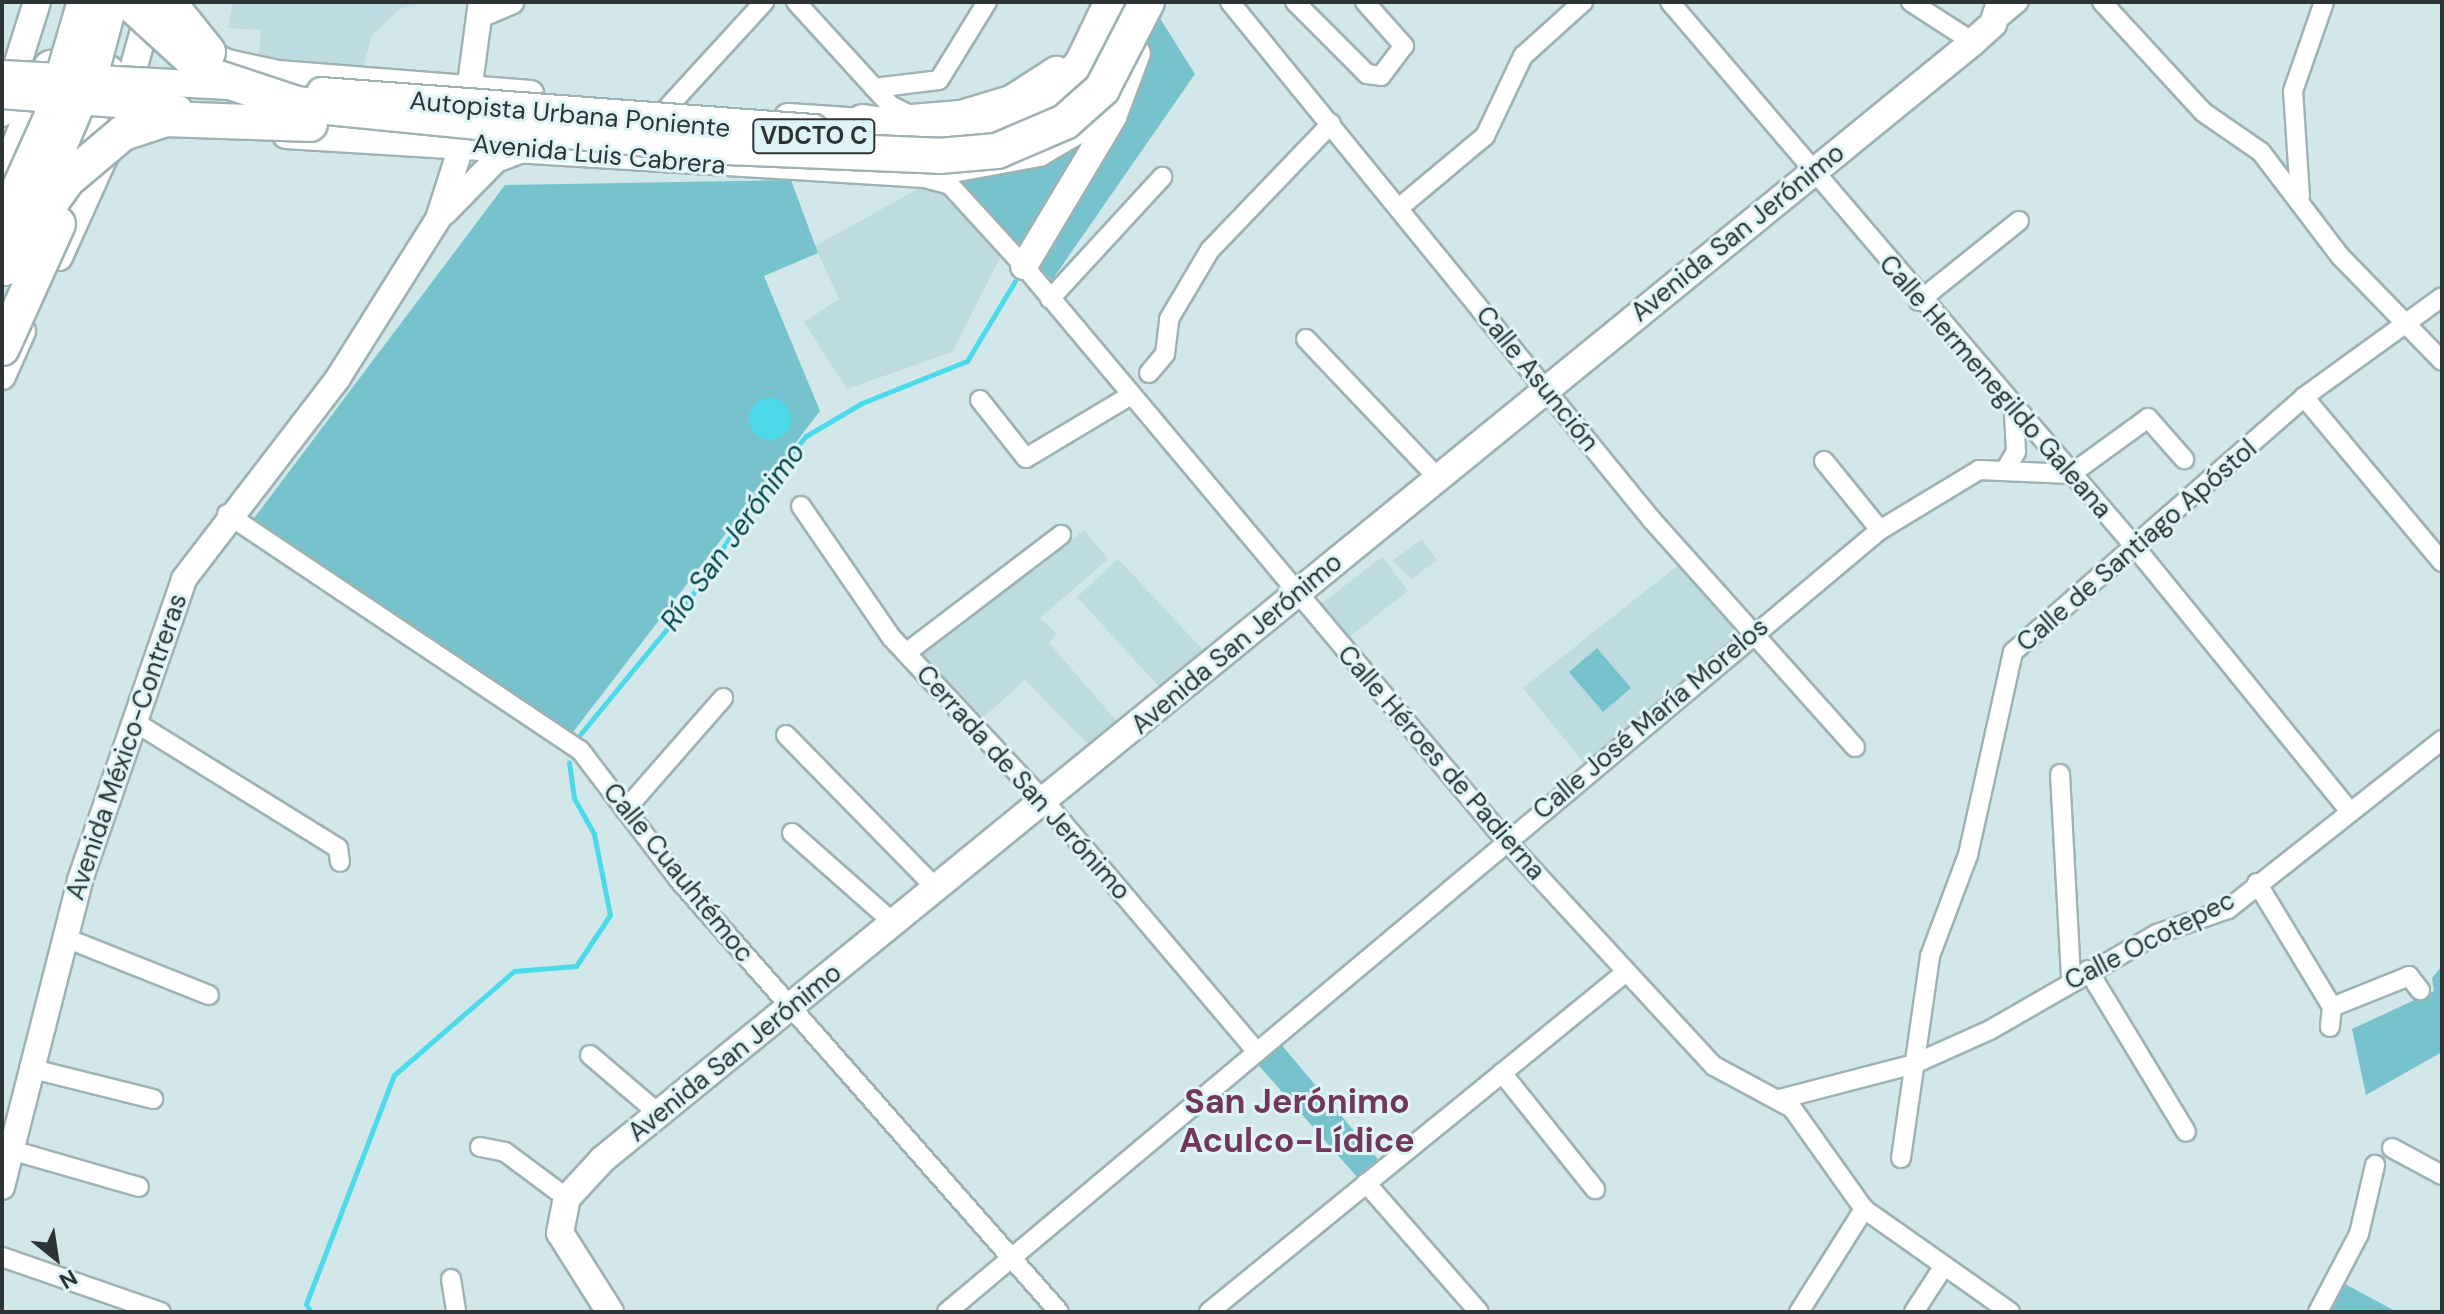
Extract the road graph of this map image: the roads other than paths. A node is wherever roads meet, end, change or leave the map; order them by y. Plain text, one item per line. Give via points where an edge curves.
1 (37, 2) edge
2 (69, 2) edge
3 (85, 2) edge
4 (152, 2) edge
5 (168, 2) edge
6 (511, 2) edge
7 (764, 2) edge
8 (796, 2) edge
9 (987, 2) edge
10 (1097, 2) edge
11 (1112, 2) edge
12 (1121, 2) edge
13 (1134, 2) edge
14 (1147, 2) edge
15 (1163, 2) edge
16 (1230, 2) edge
17 (1295, 2) edge
18 (1365, 2) edge
19 (1583, 2) edge
20 (1670, 2) edge
21 (1911, 2) edge
22 (2019, 2) edge
23 (2102, 2) edge
24 (2324, 2) edge
25 (122, 8) edge
26 (481, 8) edge
27 (1997, 13) edge
28 (1973, 42) junction
29 (1137, 53) junction
30 (2, 74) edge
31 (245, 86) junction
32 (874, 88) junction
33 (470, 89) junction
34 (2, 95) edge
35 (599, 101) junction
36 (667, 108) junction
37 (149, 109) junction
38 (2, 113) edge
39 (1331, 124) junction
40 (877, 125) junction
41 (466, 134) junction
42 (524, 149) junction
43 (584, 155) junction
44 (1022, 158) junction
45 (103, 166) junction
46 (911, 174) junction
47 (1810, 174) junction
48 (1162, 177) dead end
49 (2, 188) edge
50 (2300, 196) junction
51 (1400, 207) junction
52 (438, 219) junction
53 (2019, 221) dead end
54 (2, 227) edge
55 (1024, 266) junction
56 (3, 272) edge
57 (2442, 297) edge
58 (1050, 299) junction
59 (1919, 301) junction
60 (2404, 319) junction
61 (2, 329) edge
62 (1306, 339) dead end
63 (2, 348) edge
64 (2442, 361) edge
65 (1149, 373) dead end
66 (2, 376) edge
67 (1544, 390) junction
68 (1128, 397) junction
69 (2304, 397) junction
70 (980, 400) dead end
71 (2014, 412) junction
72 (2184, 459) dead end
73 (1824, 461) dead end
74 (2007, 467) junction
75 (2071, 474) junction
76 (1438, 478) junction
77 (801, 506) dead end
78 (227, 514) junction
79 (1880, 530) junction
80 (1061, 535) dead end
81 (2135, 547) junction
82 (2442, 562) edge
83 (1295, 595) junction
84 (1756, 629) junction
85 (906, 653) junction
86 (723, 698) dead end
87 (133, 721) junction
88 (786, 735) dead end
89 (2442, 740) edge
90 (1855, 747) dead end
91 (2060, 774) dead end
92 (1045, 802) junction
93 (625, 810) junction
94 (2349, 810) junction
95 (792, 833) dead end
96 (1507, 842) junction
97 (340, 862) dead end
98 (2257, 883) junction
99 (937, 889) junction
100 (895, 924) junction
101 (63, 937) junction
102 (1626, 972) junction
103 (2080, 974) junction
104 (2420, 990) dead end
105 (209, 995) dead end
106 (2332, 1007) junction
107 (791, 1009) junction
108 (2330, 1027) dead end
109 (1256, 1051) junction
110 (590, 1055) dead end
111 (1914, 1064) junction
112 (29, 1068) junction
113 (1502, 1073) junction
114 (153, 1099) dead end
115 (1780, 1099) junction
116 (658, 1113) junction
117 (2186, 1132) dead end
118 (480, 1147) dead end
119 (2392, 1148) dead end
120 (11, 1150) junction
121 (1901, 1158) dead end
122 (2375, 1165) dead end
123 (2442, 1175) edge
124 (1366, 1183) junction
125 (2, 1187) edge
126 (139, 1187) dead end
127 (1595, 1189) dead end
128 (567, 1198) junction
129 (1864, 1209) junction
130 (2, 1257) edge
131 (1012, 1259) junction
132 (1942, 1269) junction
133 (451, 1279) dead end
134 (161, 1312) edge
135 (456, 1312) edge
136 (610, 1312) edge
137 (947, 1312) edge
138 (1059, 1312) edge
139 (1209, 1312) edge
140 (1479, 1312) edge
141 (1799, 1312) edge
142 (1914, 1312) edge
143 (2010, 1312) edge
144 (2318, 1312) edge

1 - 38 main road
2 - 49 highway via 48,80
3 - 54 highway, bridge via 51,118
4 - 31 main road, bridge via 196,56
4 - 33 main road, Avenida Luis Cabrera via 188,43 249,69
4 - 45 main road
5 - 13 highway, Autopista Urbana Poniente / VDCTO C, bridge via 195,42 243,76 648,126 978,139 1026,125 1076,95 1102,64
6 - 26 street
7 - 36 street
8 - 32 street
9 - 32 street via 939,80
10 - 40 main road, Avenida Luis Cabrera via 1076,44 1035,87 961,114
11 - 40 highway via 1081,66 1034,108 977,128
12 - 40 main road, Avenida Luis Cabrera via 1084,77 1022,120 977,133
14 - 41 highway, Autopista Urbana Poniente / VDCTO C, bridge via 1102,89 1065,122 997,151 743,148
15 - 29 main road, Avenida Luis Cabrera
16 - 39 street, Calle Asunción
17 - 18 street via 1367,74 1381,76 1404,46
19 - 51 street via 1523,56 1485,136
20 - 47 street, Calle Hermenegildo Galeana
21 - 28 street
22 - 27 street
23 - 50 street via 2203,112 2261,152
24 - 50 street via 2293,91
25 - 41 highway, bridge via 193,62 245,92
25 - 56 highway, bridge
25 - 61 highway via 95,117
26 - 33 street, Avenida México-Contreras
27 - 28 main road, Avenida San Jerónimo
28 - 47 main road, Avenida San Jerónimo
29 - 44 main road, Avenida Luis Cabrera via 1084,127
29 - 55 main road via 1113,117
30 - 31 main road, Avenida Luis Cabrera, bridge
31 - 40 main road, Avenida Luis Cabrera, bridge via 815,128
32 - 40 street
33 - 35 main road, Avenida Luis Cabrera
33 - 41 street, Avenida México-Contreras
34 - 37 main road, bridge
35 - 36 main road, Avenida Luis Cabrera
35 - 43 main road via 572,116 571,141
36 - 40 main road, Avenida Luis Cabrera
37 - 44 main road, bridge via 279,112 834,166
37 - 63 highway, bridge via 103,132
39 - 51 street, Calle Asunción
39 - 65 street via 1210,250 1169,319 1165,354
41 - 42 main road, Avenida Luis Cabrera
41 - 45 main road, Avenida Luis Cabrera via 195,131 141,141
41 - 52 street, Avenida México-Contreras
41 - 56 highway, bridge via 193,118 146,124 83,164
42 - 43 main road, Avenida Luis Cabrera
42 - 52 street via 496,160
43 - 46 main road, Avenida Luis Cabrera
44 - 46 main road, Avenida Luis Cabrera
45 - 66 main road
46 - 55 street, Calle Héroes de Padierna via 950,185
47 - 59 street, Calle Hermenegildo Galeana
47 - 67 main road, Avenida San Jerónimo
48 - 58 street
50 - 60 street via 2340,256
51 - 67 street, Calle Asunción
52 - 78 street, Avenida México-Contreras via 338,378
53 - 59 street
55 - 58 street, Calle Héroes de Padierna
57 - 60 street, Calle de Santiago Apóstol
58 - 68 street, Calle Héroes de Padierna
59 - 71 street, Calle Hermenegildo Galeana
60 - 64 street
60 - 69 street, Calle de Santiago Apóstol
62 - 76 street
67 - 76 main road, Avenida San Jerónimo
67 - 84 street, Calle Asunción via 1651,519
68 - 70 street via 1026,458
68 - 83 street, Calle Héroes de Padierna
69 - 81 street, Calle de Santiago Apóstol
69 - 82 street
71 - 74 street via 2016,452
71 - 75 street, Calle Hermenegildo Galeana
72 - 75 street via 2148,418
73 - 79 street
74 - 75 street, Calle José María Morelos
74 - 79 street, Calle José María Morelos via 1959,477
75 - 81 street, Calle Hermenegildo Galeana
76 - 83 main road, Avenida San Jerónimo
77 - 85 street, Cerrada de San Jerónimo
78 - 87 street, Avenida México-Contreras via 184,579
78 - 93 street, Calle Cuauhtémoc via 580,750
79 - 84 street, Calle José María Morelos
80 - 85 street
81 - 94 street, Calle Hermenegildo Galeana
81 - 111 street, Calle de Santiago Apóstol via 2029,635 2003,672 1991,767 1930,956
83 - 92 main road, Avenida San Jerónimo
83 - 96 street, Calle Héroes de Padierna
84 - 90 street, Calle Asunción
84 - 96 street, Calle José María Morelos
85 - 92 street, Cerrada de San Jerónimo
86 - 93 street
87 - 97 street via 338,848
87 - 101 street, Avenida México-Contreras
88 - 99 street
89 - 94 street, Calle Ocotepec
91 - 103 street
92 - 99 main road, Avenida San Jerónimo
92 - 109 street, Cerrada de San Jerónimo
93 - 107 street, Calle Cuauhtémoc
94 - 98 street, Calle Ocotepec
95 - 100 street
96 - 102 street, Calle Héroes de Padierna
96 - 109 street, Calle José María Morelos
98 - 103 street, Calle Ocotepec via 2228,909
98 - 106 street
99 - 100 main road, Avenida San Jerónimo
100 - 107 main road, Avenida San Jerónimo
101 - 105 street
101 - 112 street, Avenida México-Contreras
102 - 113 street
102 - 115 street, Calle Héroes de Padierna via 1714,1066
103 - 111 street, Calle Ocotepec via 1990,1030
103 - 117 street
104 - 106 street via 2409,976
106 - 108 street
107 - 116 main road, Avenida San Jerónimo
107 - 131 street, Calle Cuauhtémoc
109 - 131 street, Calle José María Morelos
110 - 116 street
111 - 115 street, Calle Ocotepec
111 - 121 street, Calle de Santiago Apóstol
112 - 114 street
112 - 120 street, Avenida México-Contreras
113 - 124 street
113 - 127 street
115 - 129 street, Calle Héroes de Padierna
116 - 128 main road, Avenida San Jerónimo
118 - 128 street via 505,1152
119 - 123 street
120 - 125 street, Avenida México-Contreras
120 - 126 street
122 - 144 street via 2359,1234
124 - 139 street
124 - 140 street
128 - 136 main road via 560,1215 566,1251
129 - 132 street, Calle Héroes de Padierna
129 - 141 street
130 - 134 street
131 - 137 street, Calle José María Morelos
131 - 138 street, Calle Cuauhtémoc
132 - 142 street
132 - 143 street, Calle Héroes de Padierna
133 - 135 street

